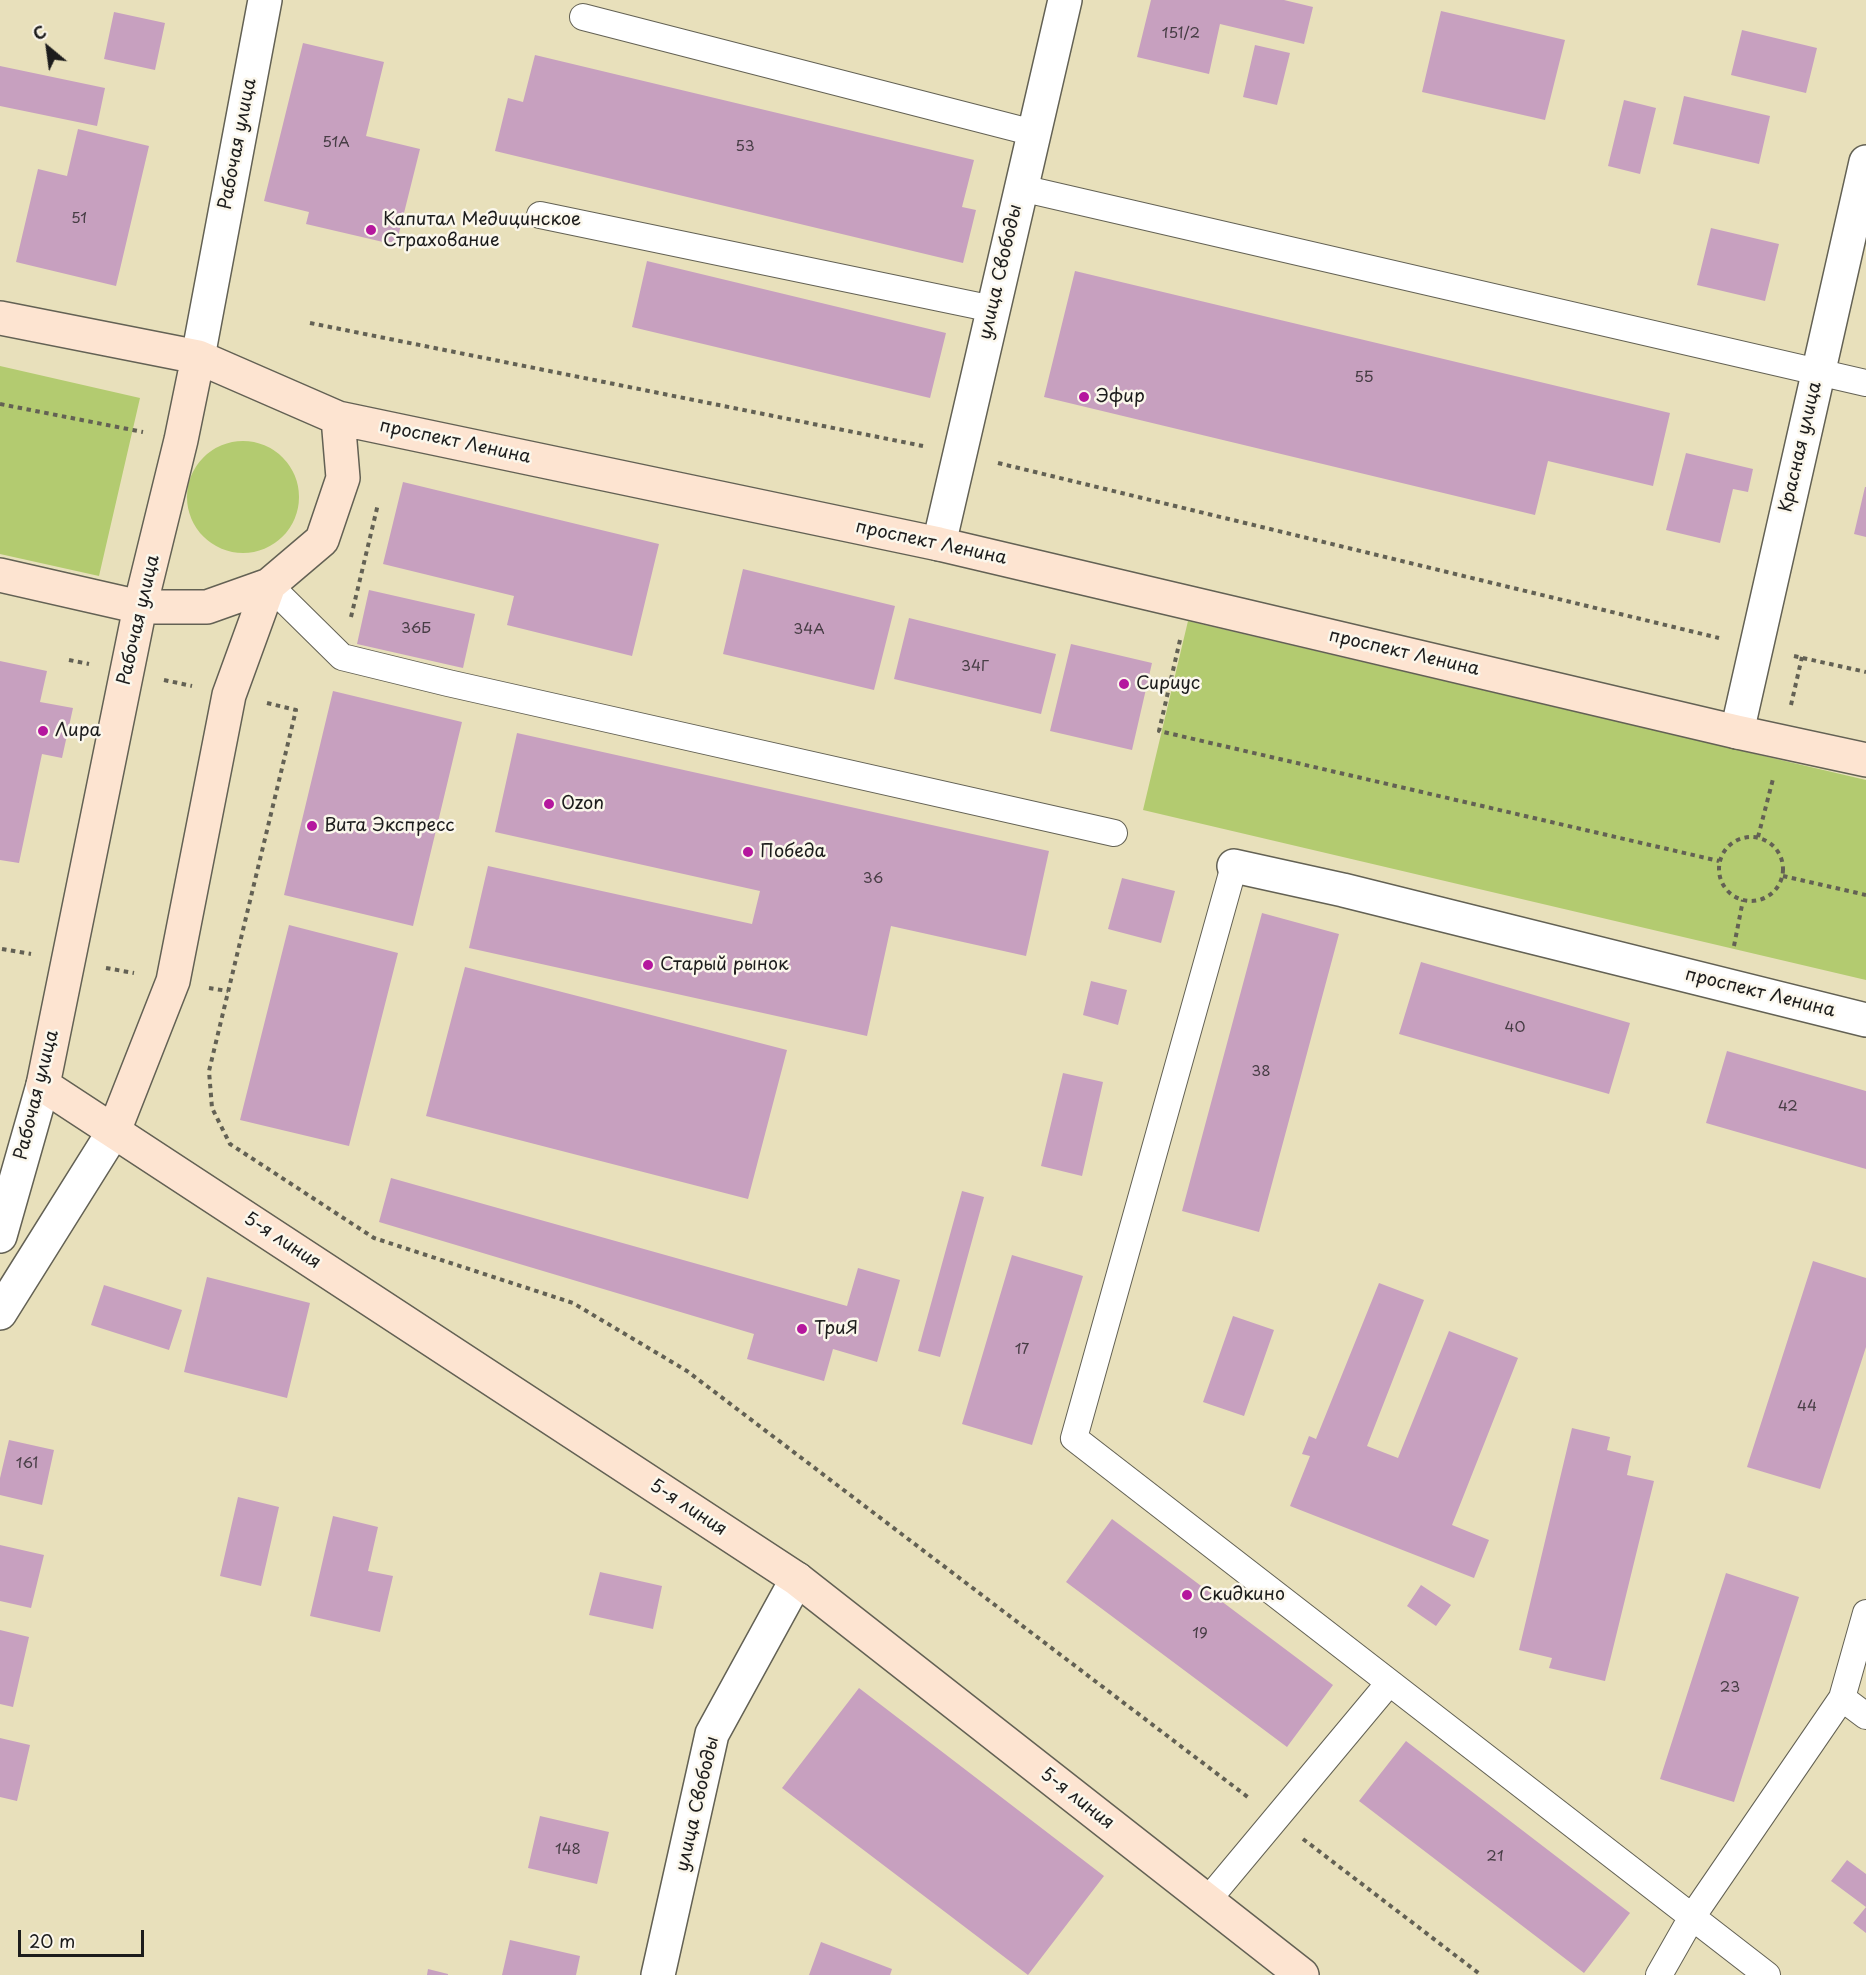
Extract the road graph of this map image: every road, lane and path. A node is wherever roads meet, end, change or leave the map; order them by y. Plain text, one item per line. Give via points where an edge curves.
1 (265, 0) edge
2 (1065, 0) edge
3 (583, 17) dead end
4 (1034, 133) junction
5 (1866, 162) edge
6 (1021, 188) junction
7 (540, 215) dead end
8 (993, 309) junction
9 (0, 318) edge
10 (310, 323) dead end
11 (198, 357) junction
12 (1818, 372) junction
13 (1866, 383) edge
14 (0, 404) edge
15 (338, 418) junction
16 (182, 440) junction
17 (959, 453) junction
18 (380, 495) dead end
19 (939, 544) junction
20 (0, 575) edge
21 (269, 585) junction
22 (1188, 602) junction
23 (140, 607) junction
24 (1756, 647) junction
25 (342, 657) junction
26 (69, 660) dead end
27 (127, 672) junction
28 (1866, 672) edge
29 (229, 695) junction
30 (1737, 732) junction
31 (1866, 760) edge
32 (1114, 833) dead end
33 (1719, 861) junction
34 (1234, 866) joint
35 (1783, 876) junction
36 (1866, 895) edge
37 (1743, 900) junction
38 (2, 949) dead end
39 (68, 961) junction
40 (173, 981) junction
41 (1726, 985) junction
42 (228, 991) junction
43 (1866, 1020) edge
44 (43, 1085) junction
45 (114, 1131) junction
46 (0, 1236) edge
47 (0, 1313) edge
48 (797, 1579) junction
49 (1866, 1613) edge
50 (1389, 1683) junction
51 (1842, 1698) junction
52 (1866, 1716) edge
53 (1276, 1819) junction
54 (1207, 1901) junction
55 (1692, 1917) junction
56 (658, 1975) edge
57 (1302, 1975) edge
58 (1481, 1975) edge
59 (1659, 1975) edge
60 (1767, 1975) edge

1 - 11 street, Рабочая улица
2 - 4 street, улица Свободы
3 - 4 lane
4 - 6 street, улица Свободы
5 - 12 street, Красная улица
6 - 8 street, улица Свободы
6 - 12 lane
7 - 8 lane
8 - 17 street, улица Свободы
9 - 11 street, проспект Ленина
10 - 17 path
11 - 15 street, проспект Ленина
11 - 16 street, Рабочая улица
12 - 13 lane
12 - 24 street, Красная улица
14 - 16 path
15 - 19 street, проспект Ленина
15 - 21 street via 343,478 322,540
16 - 23 street, Рабочая улица
17 - 19 street, улица Свободы
17 - 24 path
18 - 25 path
19 - 22 street, проспект Ленина
20 - 23 street
21 - 23 street via 207,607
21 - 25 lane
21 - 29 street
22 - 30 street, проспект Ленина
22 - 33 path via 1159,731
23 - 27 street, Рабочая улица
24 - 28 path
24 - 30 street, Красная улица
25 - 32 lane
26 - 27 path
27 - 29 path
27 - 39 street, Рабочая улица
29 - 40 street
29 - 42 path via 296,710
30 - 31 street, проспект Ленина
33 - 35 path via 1734,841 1745,836 1758,837 1778,851
33 - 37 path via 1718,874 1723,886
34 - 41 street, проспект Ленина
34 - 50 lane via 1074,1438
35 - 36 path
35 - 37 path via 1768,896
37 - 41 path
38 - 39 path
39 - 40 path
39 - 44 street, Рабочая улица
40 - 42 path
40 - 45 street
41 - 43 street, проспект Ленина
42 - 53 path via 210,1071 212,1108 230,1144 374,1238 573,1303 687,1371
44 - 45 street, 5-я линия
44 - 46 street, Рабочая улица
45 - 47 street
45 - 48 street, 5-я линия
48 - 54 street, 5-я линия
48 - 56 street, улица Свободы via 712,1734
49 - 51 lane
50 - 53 lane
50 - 55 lane
51 - 52 lane
51 - 55 lane
53 - 54 lane
53 - 58 path
54 - 57 street, 5-я линия
55 - 59 lane
55 - 60 lane

